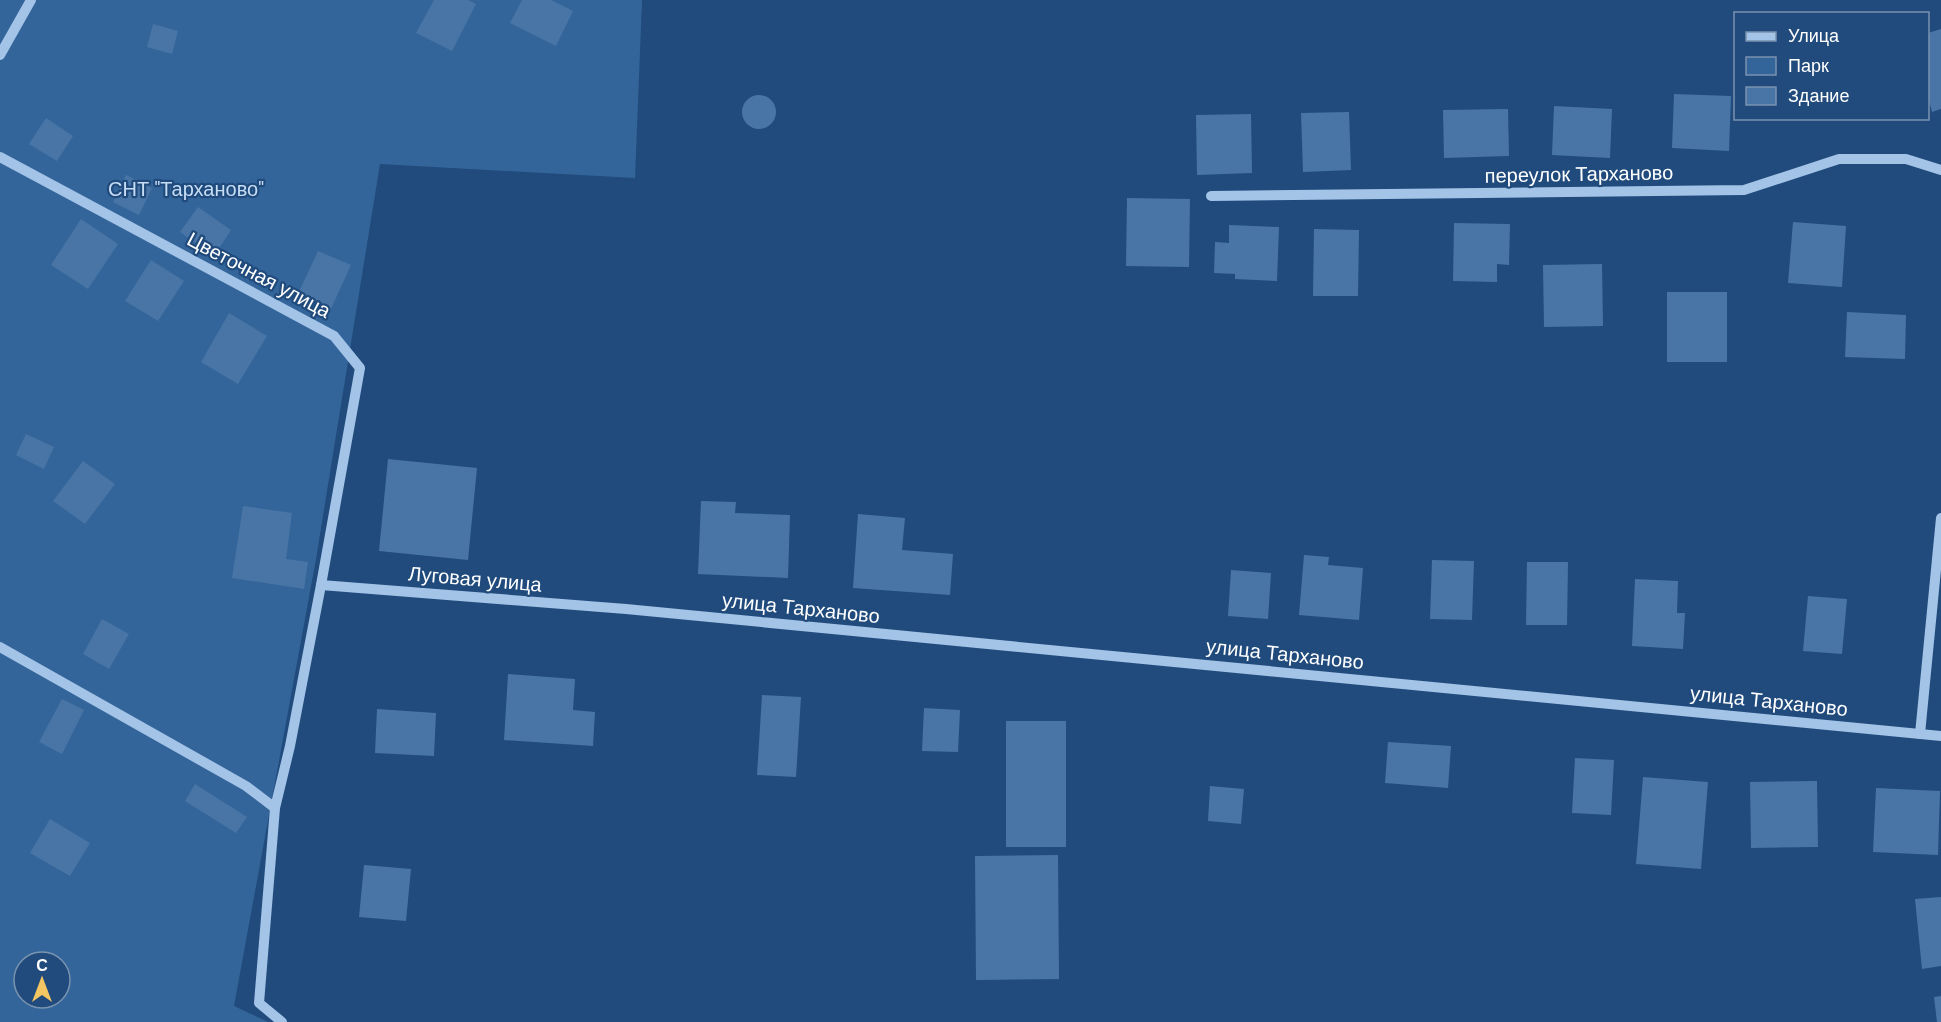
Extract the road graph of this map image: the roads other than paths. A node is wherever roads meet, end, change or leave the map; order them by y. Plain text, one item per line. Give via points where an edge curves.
1 (31, 0) edge
2 (0, 55) edge
3 (0, 157) edge
4 (1941, 170) edge
5 (1211, 195) dead end
6 (1941, 518) edge
7 (321, 585) junction
8 (626, 609) joint
9 (0, 647) edge
10 (1920, 734) junction
11 (1941, 736) edge
12 (275, 808) junction
13 (282, 1022) edge

1 - 2 street
3 - 7 street, Цветочная улица via 334,336 360,369
4 - 5 street, переулок Тарханово via 1906,159 1839,159 1744,190
6 - 10 street
7 - 8 street, Луговая улица
7 - 12 street, Цветочная улица
8 - 10 street, улица Тарханово
9 - 12 street via 246,786
10 - 11 street, улица Тарханово
12 - 13 street, Цветочная улица via 259,1003

